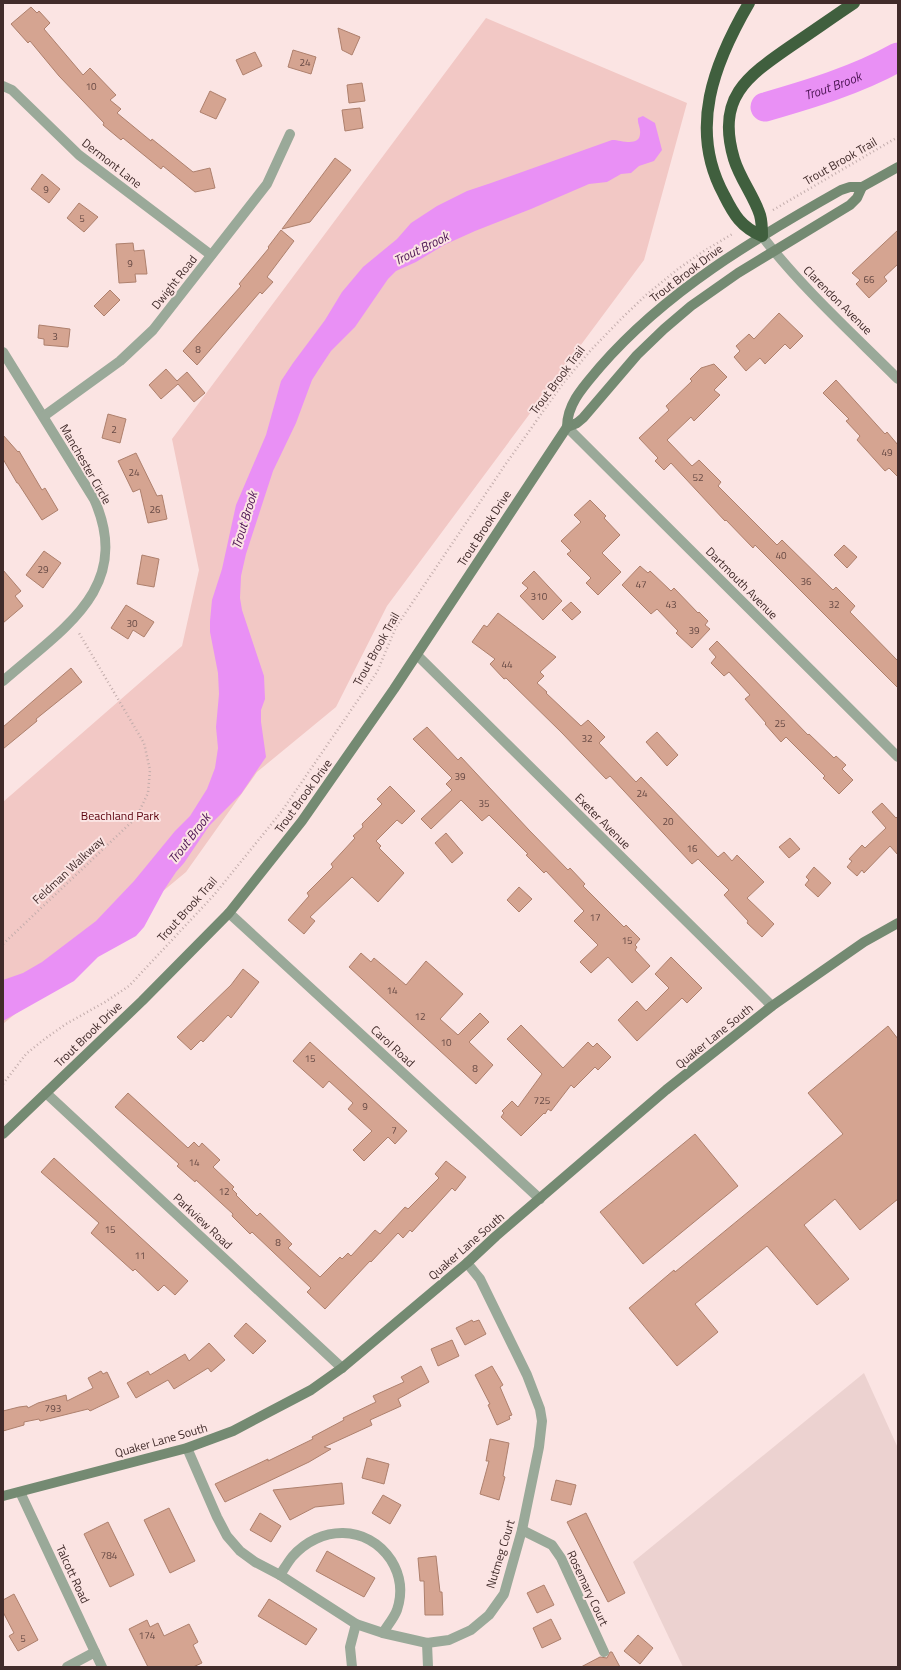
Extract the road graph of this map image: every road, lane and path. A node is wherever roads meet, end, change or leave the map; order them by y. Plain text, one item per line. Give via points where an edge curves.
1 (749, 3) edge
2 (854, 3) edge
3 (3, 86) edge
4 (290, 134) dead end
5 (898, 137) edge
6 (898, 167) edge
7 (862, 187) junction
8 (790, 200) dead end
9 (762, 236) junction
10 (716, 243) dead end
11 (774, 251) junction
12 (211, 255) junction
13 (3, 352) edge
14 (898, 379) edge
15 (44, 416) junction
16 (567, 427) junction
17 (79, 633) dead end
18 (417, 655) junction
19 (3, 681) edge
20 (898, 757) edge
21 (229, 913) junction
22 (898, 923) edge
23 (3, 944) edge
24 (772, 1006) junction
25 (3, 1084) edge
26 (46, 1093) junction
27 (3, 1134) edge
28 (540, 1199) junction
29 (467, 1263) junction
30 (342, 1368) junction
31 (187, 1448) junction
32 (20, 1492) junction
33 (3, 1496) edge
34 (522, 1530) junction
35 (280, 1575) junction
36 (356, 1624) junction
37 (383, 1633) junction
38 (427, 1643) junction
39 (95, 1652) junction
40 (604, 1652) dead end
41 (67, 1667) edge
42 (102, 1667) edge
43 (352, 1667) edge
44 (428, 1667) edge

1 - 9 highway via 733,32 715,76 707,111 706,133 715,176 729,206 745,226
2 - 9 highway via 759,68 743,84 735,97 730,120 732,150 741,178 760,215
3 - 12 street, Dermont Lane via 12,90 79,155
4 - 12 street, Dwight Road via 267,184
5 - 8 path, Trout Brook Trail
6 - 7 main road, Trout Brook Drive
7 - 9 main road, Trout Brook Drive via 841,190
7 - 11 main road, Trout Brook Drive via 857,198 850,204
9 - 11 street, Clarendon Avenue
9 - 16 main road, Trout Brook Drive via 691,283 624,342 573,402 568,413
10 - 25 path, Trout Brook Trail via 678,269 622,318 564,382 396,627 377,672 345,719 282,811 214,895 129,986 46,1038 26,1054
11 - 14 street, Clarendon Avenue via 797,278
11 - 16 main road, Trout Brook Drive via 714,289 678,317 630,363 583,418
12 - 15 street, Dwight Road via 153,330 120,361
13 - 15 street, Manchester Circle
15 - 19 street, Manchester Circle via 100,513 105,530 104,565 90,599 72,620
16 - 18 main road, Trout Brook Drive
16 - 20 street, Dartmouth Avenue
17 - 23 path, Feldman Walkway via 144,743 150,770 148,793 136,818
18 - 21 main road, Trout Brook Drive via 302,821
18 - 24 street, Exeter Avenue
21 - 26 main road, Trout Brook Drive
21 - 28 street, Carol Road
22 - 24 main road, Quaker Lane South via 858,946
24 - 28 main road, Quaker Lane South via 666,1090
26 - 27 main road, Trout Brook Drive
26 - 30 street, Parkview Road
28 - 29 main road, Quaker Lane South
29 - 30 main road, Quaker Lane South
29 - 34 street, Nutmeg Court via 480,1279 527,1375 540,1409 541,1434
30 - 31 main road, Quaker Lane South via 311,1390 268,1413 233,1431
31 - 32 main road, Quaker Lane South
31 - 35 street, Nutmeg Court via 227,1536 240,1551
32 - 33 main road, Quaker Lane South
32 - 39 street, Talcott Road
34 - 38 street, Nutmeg Court via 504,1594 489,1615 471,1630 449,1640
34 - 40 street, Rosemary Court via 552,1545 561,1558
35 - 36 street, Nutmeg Court
35 - 37 street via 292,1557 305,1546 331,1534 345,1532 373,1541 385,1551 401,1582 396,1611
36 - 37 street, Nutmeg Court
36 - 43 street via 350,1647
37 - 38 street, Nutmeg Court
38 - 44 street
39 - 41 street
39 - 42 street, Talcott Road

